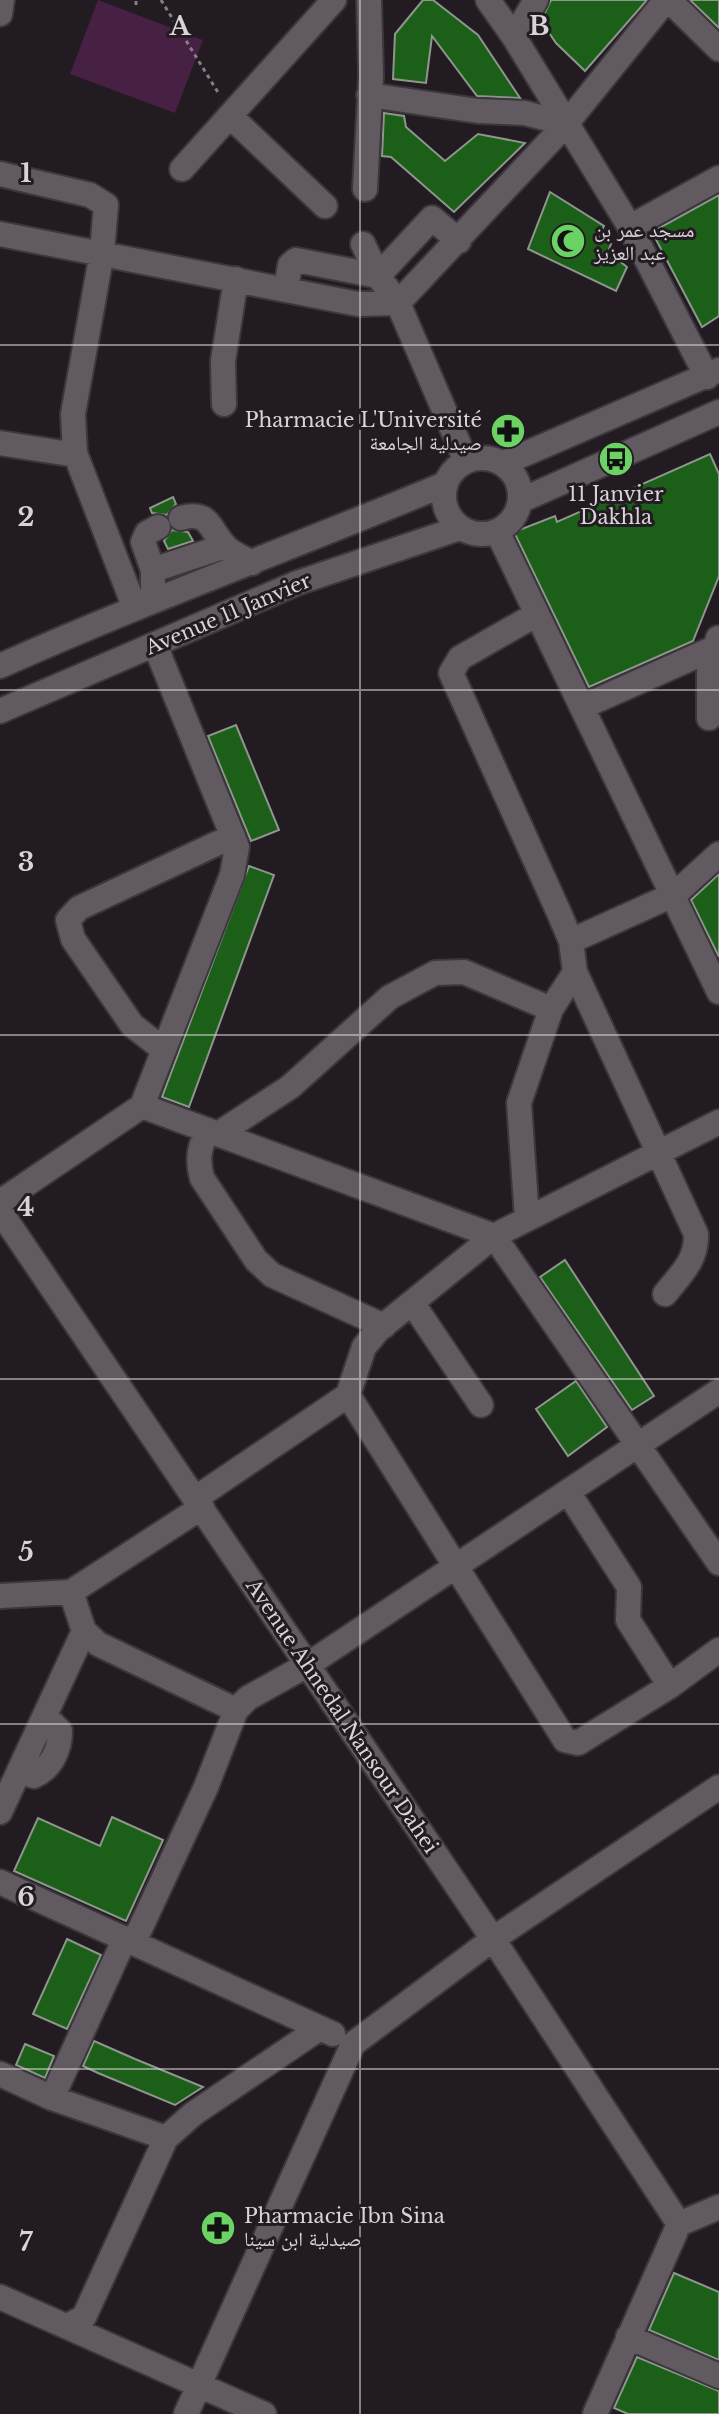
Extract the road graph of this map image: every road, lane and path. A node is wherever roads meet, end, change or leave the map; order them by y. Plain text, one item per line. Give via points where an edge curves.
1 (2, 0) edge
2 (161, 0) edge
3 (334, 0) edge
4 (369, 0) edge
5 (488, 0) edge
6 (536, 0) edge
7 (672, 4) edge
8 (0, 14) edge
9 (514, 37) junction
10 (719, 49) edge
11 (369, 95) junction
12 (230, 116) junction
13 (566, 124) junction
14 (182, 169) dead end
15 (0, 174) edge
16 (719, 178) edge
17 (365, 189) dead end
18 (325, 206) dead end
19 (630, 227) junction
20 (0, 234) edge
21 (459, 241) junction
22 (363, 244) dead end
23 (102, 252) junction
24 (378, 276) junction
25 (236, 279) junction
26 (286, 289) junction
27 (398, 303) junction
28 (713, 374) edge
29 (224, 404) dead end
30 (719, 412) edge
31 (0, 443) edge
32 (76, 455) junction
33 (466, 461) junction
34 (504, 463) junction
35 (445, 484) junction
36 (522, 500) junction
37 (181, 518) dead end
38 (158, 527) dead end
39 (460, 528) junction
40 (498, 533) junction
41 (225, 546) junction
42 (252, 563) junction
43 (153, 570) junction
44 (144, 602) junction
45 (537, 614) junction
46 (716, 642) edge
47 (155, 645) junction
48 (0, 666) edge
49 (582, 707) junction
50 (0, 711) edge
51 (709, 718) dead end
52 (233, 836) junction
53 (719, 854) edge
54 (675, 894) junction
55 (571, 941) junction
56 (575, 972) junction
57 (719, 992) edge
58 (551, 1009) junction
59 (164, 1050) junction
60 (142, 1106) junction
61 (719, 1122) edge
62 (213, 1132) junction
63 (657, 1152) junction
64 (0, 1202) edge
65 (0, 1211) edge
66 (527, 1219) junction
67 (494, 1236) junction
68 (665, 1294) dead end
69 (413, 1304) junction
70 (384, 1326) junction
71 (719, 1391) edge
72 (348, 1395) junction
73 (481, 1405) dead end
74 (638, 1446) junction
75 (568, 1492) junction
76 (199, 1503) junction
77 (719, 1563) edge
78 (454, 1567) junction
79 (71, 1592) junction
80 (0, 1596) edge
81 (84, 1631) junction
82 (719, 1650) edge
83 (309, 1664) junction
84 (670, 1686) junction
85 (236, 1710) junction
86 (719, 1787) edge
87 (0, 1812) edge
88 (0, 1882) edge
89 (493, 1939) junction
90 (129, 1940) junction
91 (320, 2028) junction
92 (353, 2044) junction
93 (0, 2074) edge
94 (52, 2098) junction
95 (166, 2138) junction
96 (719, 2207) edge
97 (679, 2224) junction
98 (0, 2297) edge
99 (67, 2326) junction
100 (628, 2337) junction
101 (719, 2376) edge
102 (198, 2386) junction
103 (186, 2414) edge
104 (264, 2414) edge
105 (595, 2414) edge

1 - 8 street
2 - 12 path
3 - 12 street
4 - 11 street
5 - 9 street
6 - 9 street
7 - 10 street
7 - 13 street
9 - 13 street
11 - 13 street via 525,113
11 - 17 street
12 - 14 street
12 - 18 street
13 - 19 street
13 - 21 street
15 - 23 street via 101,199 106,205
16 - 19 street
19 - 28 street
20 - 23 street
21 - 24 street via 432,218
21 - 27 street
22 - 24 street
23 - 25 street
23 - 32 street via 73,414
24 - 26 street via 296,260 290,265
24 - 27 street
25 - 26 street
25 - 29 street via 223,361
26 - 27 street via 358,304
27 - 33 street
28 - 34 street
30 - 36 street
31 - 32 street
32 - 44 street
33 - 34 street via 485,457
33 - 35 street
34 - 36 street via 518,479
35 - 39 street via 449,516
35 - 42 street, Avenue 11 Janvier
36 - 40 street via 517,515
37 - 41 street via 207,519
38 - 43 street via 143,542
39 - 40 street via 480,535
39 - 47 street, Avenue 11 Janvier via 297,583
40 - 45 street
41 - 42 street
41 - 43 street
42 - 44 street, Avenue 11 Janvier
43 - 44 street
44 - 48 street, Avenue 11 Janvier
45 - 49 street
45 - 55 street via 460,658 451,673
46 - 49 street
46 - 51 street
47 - 50 street, Avenue 11 Janvier
47 - 52 street
49 - 54 street
52 - 59 street via 237,847 232,875
52 - 59 street via 79,908 68,920 73,939 132,1025
53 - 54 street
54 - 55 street
54 - 57 street
55 - 56 street
56 - 58 street
56 - 63 street
58 - 62 street via 464,972 435,973 390,997 290,1087
58 - 66 street via 519,1103
59 - 60 street
60 - 62 street
60 - 64 street
61 - 63 street
62 - 67 street
62 - 70 street via 200,1147 202,1178 256,1260 272,1275
63 - 66 street
63 - 68 street via 696,1234 697,1250
65 - 76 street, Avenue Ahnedal Nansour Dahei
66 - 67 street
67 - 69 street
67 - 74 street
69 - 70 street
69 - 73 street
70 - 72 street via 364,1347
71 - 74 street
72 - 76 street
72 - 78 street
74 - 75 street
74 - 77 street
75 - 78 street
75 - 84 street via 629,1587 628,1620
76 - 79 street
76 - 83 street, Avenue Ahnedal Nansour Dahei
78 - 83 street
78 - 84 street via 571,1744
79 - 80 street
79 - 81 street
81 - 85 street via 113,1653
81 - 87 street
82 - 84 street
83 - 85 street
83 - 89 street, Avenue Ahnedal Nansour Dahei
85 - 90 street via 206,1787
86 - 89 street
88 - 90 street
89 - 92 street
89 - 97 street, Avenue Ahnedal Nansour Dahei
90 - 91 street
90 - 94 street
91 - 92 street
91 - 95 street
92 - 102 street
93 - 94 street
94 - 95 street
95 - 99 street via 84,2317
96 - 97 street
97 - 100 street
98 - 99 street
99 - 102 street
100 - 101 street
100 - 105 street
102 - 103 street
102 - 104 street

